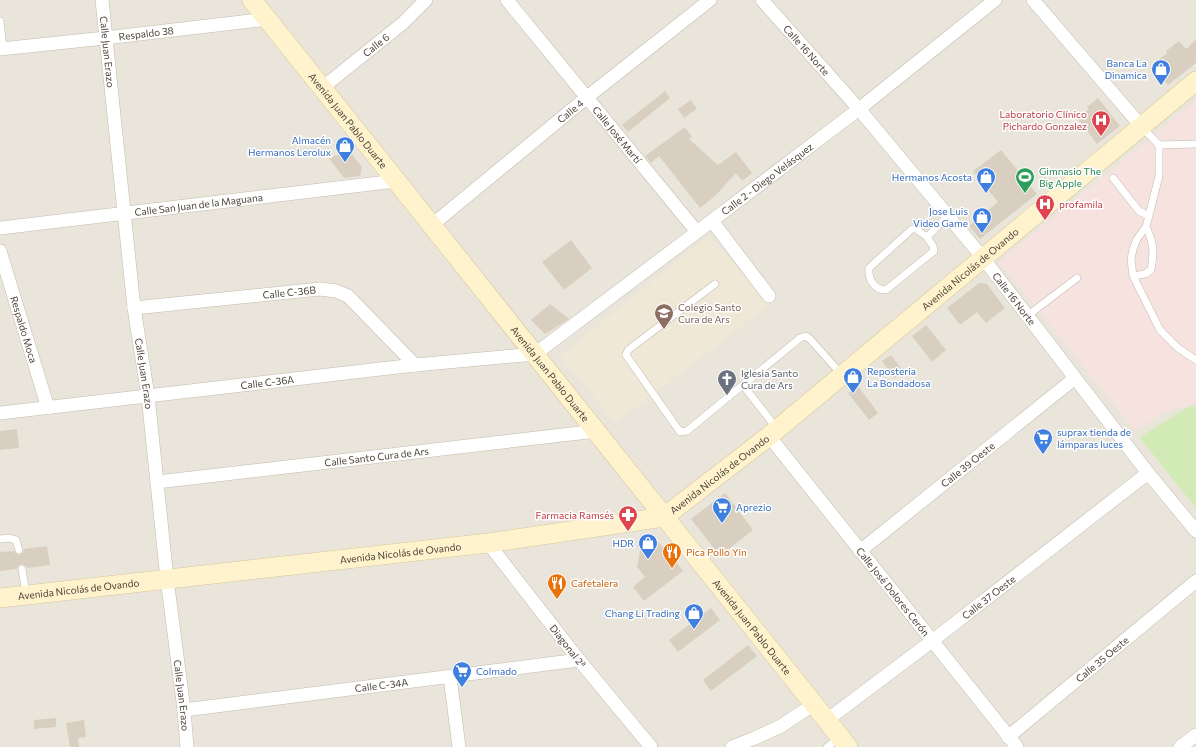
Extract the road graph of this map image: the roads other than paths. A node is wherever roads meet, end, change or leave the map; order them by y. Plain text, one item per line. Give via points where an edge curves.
1 (102, 0) edge
2 (252, 0) edge
3 (426, 0) edge
4 (507, 0) edge
5 (710, 0) edge
6 (762, 0) edge
7 (995, 0) edge
8 (1033, 0) edge
9 (268, 19) junction
10 (0, 21) edge
11 (105, 38) junction
12 (2, 48) edge
13 (1196, 80) edge
14 (322, 88) junction
15 (586, 98) junction
16 (859, 110) junction
17 (1142, 127) junction
18 (1196, 144) edge
19 (1159, 145) junction
20 (1113, 178) dead end
21 (396, 181) junction
22 (125, 214) junction
23 (948, 216) junction
24 (1149, 216) junction
25 (712, 221) junction
26 (432, 225) junction
27 (1146, 227) junction
28 (0, 228) edge
29 (697, 232) junction
30 (927, 237) junction
31 (0, 251) edge
32 (983, 258) junction
33 (1133, 276) junction
34 (1077, 278) dead end
35 (715, 284) dead end
36 (769, 296) dead end
37 (134, 308) junction
38 (1027, 316) junction
39 (535, 354) junction
40 (1196, 360) edge
41 (415, 365) junction
42 (842, 375) junction
43 (1075, 378) junction
44 (743, 385) junction
45 (148, 396) junction
46 (48, 408) junction
47 (0, 413) edge
48 (596, 431) junction
49 (773, 433) junction
50 (1148, 473) junction
51 (157, 482) junction
52 (664, 517) junction
53 (1196, 531) edge
54 (0, 539) edge
55 (488, 543) junction
56 (19, 550) dead end
57 (860, 551) junction
58 (22, 569) dead end
59 (167, 579) junction
60 (1196, 581) edge
61 (26, 595) junction
62 (0, 598) edge
63 (932, 641) junction
64 (579, 660) junction
65 (450, 677) junction
66 (814, 704) junction
67 (184, 710) junction
68 (827, 720) junction
69 (1196, 735) edge
70 (1008, 737) junction
71 (838, 744) edge
72 (186, 747) edge
73 (459, 747) edge
74 (651, 747) edge
75 (732, 747) edge
76 (1017, 747) edge
77 (1180, 747) edge

1 - 11 street, Calle Juan Erazo
2 - 9 main road, Avenida Juan Pablo Duarte
3 - 14 street, Calle 6 via 403,23
4 - 15 street, Calle José Martí
5 - 15 street, Calle 4
6 - 16 street, Calle 16 Norte
7 - 16 street, Calle 2 - Diego Velásquez
8 - 17 street
9 - 11 street, Respaldo 38
9 - 14 main road, Avenida Juan Pablo Duarte
10 - 12 lane
11 - 12 street, Respaldo 38
11 - 22 street, Calle Juan Erazo
13 - 17 main road, Avenida Nicolás de Ovando
14 - 21 main road, Avenida Juan Pablo Duarte
15 - 26 street, Calle 4
15 - 29 street, Calle José Martí
16 - 23 street, Calle 16 Norte
16 - 25 street, Calle 2 - Diego Velásquez
17 - 19 lane
17 - 32 main road, Avenida Nicolás de Ovando
18 - 19 lane
19 - 24 lane via 1159,176
20 - 24 lane via 1139,211
21 - 22 street, Calle San Juan de la Maguana
21 - 26 main road, Avenida Juan Pablo Duarte
22 - 28 street, Calle San Juan de la Maguana
22 - 37 street, Calle Juan Erazo
23 - 30 lane
23 - 32 street, Calle 16 Norte
24 - 27 lane
25 - 29 street, Calle 2 - Diego Velásquez
25 - 36 street
26 - 39 main road, Avenida Juan Pablo Duarte
27 - 33 lane via 1133,248
27 - 33 lane via 1154,253 1151,270
29 - 39 street, Calle 2 - Diego Velásquez
30 - 30 lane via 912,229 870,268 868,275 879,290 886,290 934,251
31 - 46 street, Respaldo Moca
32 - 38 street, Calle 16 Norte
32 - 42 main road, Avenida Nicolás de Ovando
33 - 40 lane via 1160,330 1178,348
34 - 38 lane
35 - 44 lane via 628,350 626,355 680,432 687,431
37 - 41 street, Calle C-36B via 320,289 336,291 348,296
37 - 45 street, Calle Juan Erazo
38 - 43 street, Calle 16 Norte
39 - 41 street, Calle C-36A
39 - 48 main road, Avenida Juan Pablo Duarte
41 - 45 street, Calle C-36A
42 - 44 lane via 806,336 800,338
42 - 49 main road, Avenida Nicolás de Ovando
43 - 50 street, Calle 16 Norte
43 - 57 street, Calle 39 Oeste
44 - 49 lane
45 - 46 street, Calle C-36A
45 - 51 street, Calle Juan Erazo
46 - 47 street, Calle C-36A
48 - 51 street, Calle Santo Cura de Ars
48 - 52 main road, Avenida Juan Pablo Duarte
49 - 52 main road, Avenida Nicolás de Ovando
49 - 57 street, Calle José Dolores Cerón
50 - 53 street, Calle 16 Norte
50 - 63 street, Calle 37 Oeste
51 - 59 street, Calle Juan Erazo
52 - 55 main road, Avenida Nicolás de Ovando
52 - 66 main road, Avenida Juan Pablo Duarte
54 - 56 lane via 16,540
55 - 59 main road, Avenida Nicolás de Ovando
55 - 64 street, Diagonal 2ª
57 - 63 street, Calle José Dolores Cerón
58 - 61 lane
59 - 61 main road, Avenida Nicolás de Ovando
59 - 67 street, Calle Juan Erazo
60 - 70 street, Calle 35 Oeste
61 - 62 main road, Avenida Nicolás de Ovando
63 - 68 street, Calle 37 Oeste
63 - 70 street, Calle José Dolores Cerón
64 - 65 street, Calle C-34A
64 - 74 street, Diagonal 2ª
65 - 67 street, Calle C-34A
65 - 73 street
66 - 68 main road, Avenida Juan Pablo Duarte
66 - 75 street via 781,726
67 - 72 street, Calle Juan Erazo
68 - 71 main road, Avenida Juan Pablo Duarte
69 - 77 street
70 - 76 street, Calle José Dolores Cerón

